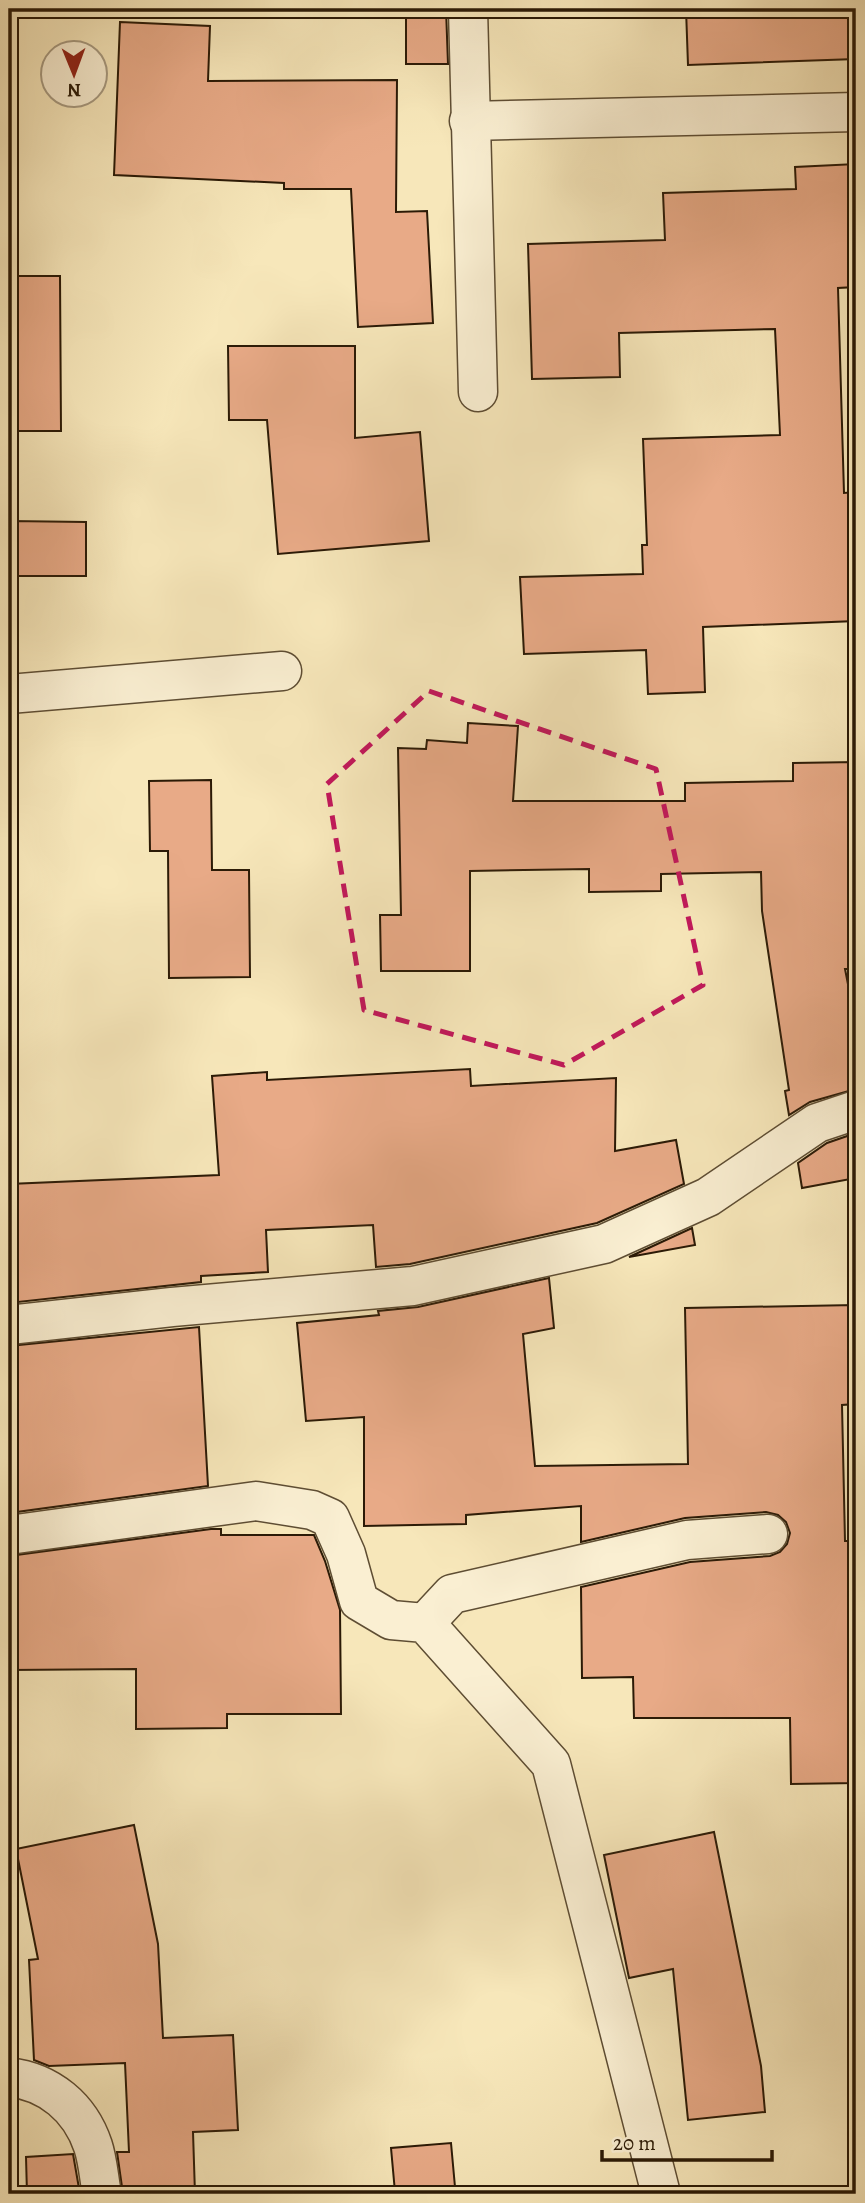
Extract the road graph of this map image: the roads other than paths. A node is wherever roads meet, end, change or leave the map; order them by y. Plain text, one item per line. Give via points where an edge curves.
1 (468, 9) edge
2 (856, 112) edge
3 (469, 121) junction
4 (478, 391) dead end
5 (282, 671) dead end
6 (9, 695) edge
7 (856, 1110) edge
8 (9, 1325) edge
9 (768, 1534) dead end
10 (9, 1535) edge
11 (425, 1623) junction
12 (9, 2077) edge
13 (102, 2194) edge
14 (661, 2194) edge

1 - 3 street
2 - 3 street
3 - 4 street
5 - 6 street
7 - 8 street via 817,1123 708,1197 604,1244 413,1286
9 - 11 street via 687,1540 452,1594
10 - 11 street via 256,1501 312,1510 330,1518 359,1601 391,1620
11 - 14 street via 551,1763
12 - 13 street via 57,2094 79,2117 93,2146

